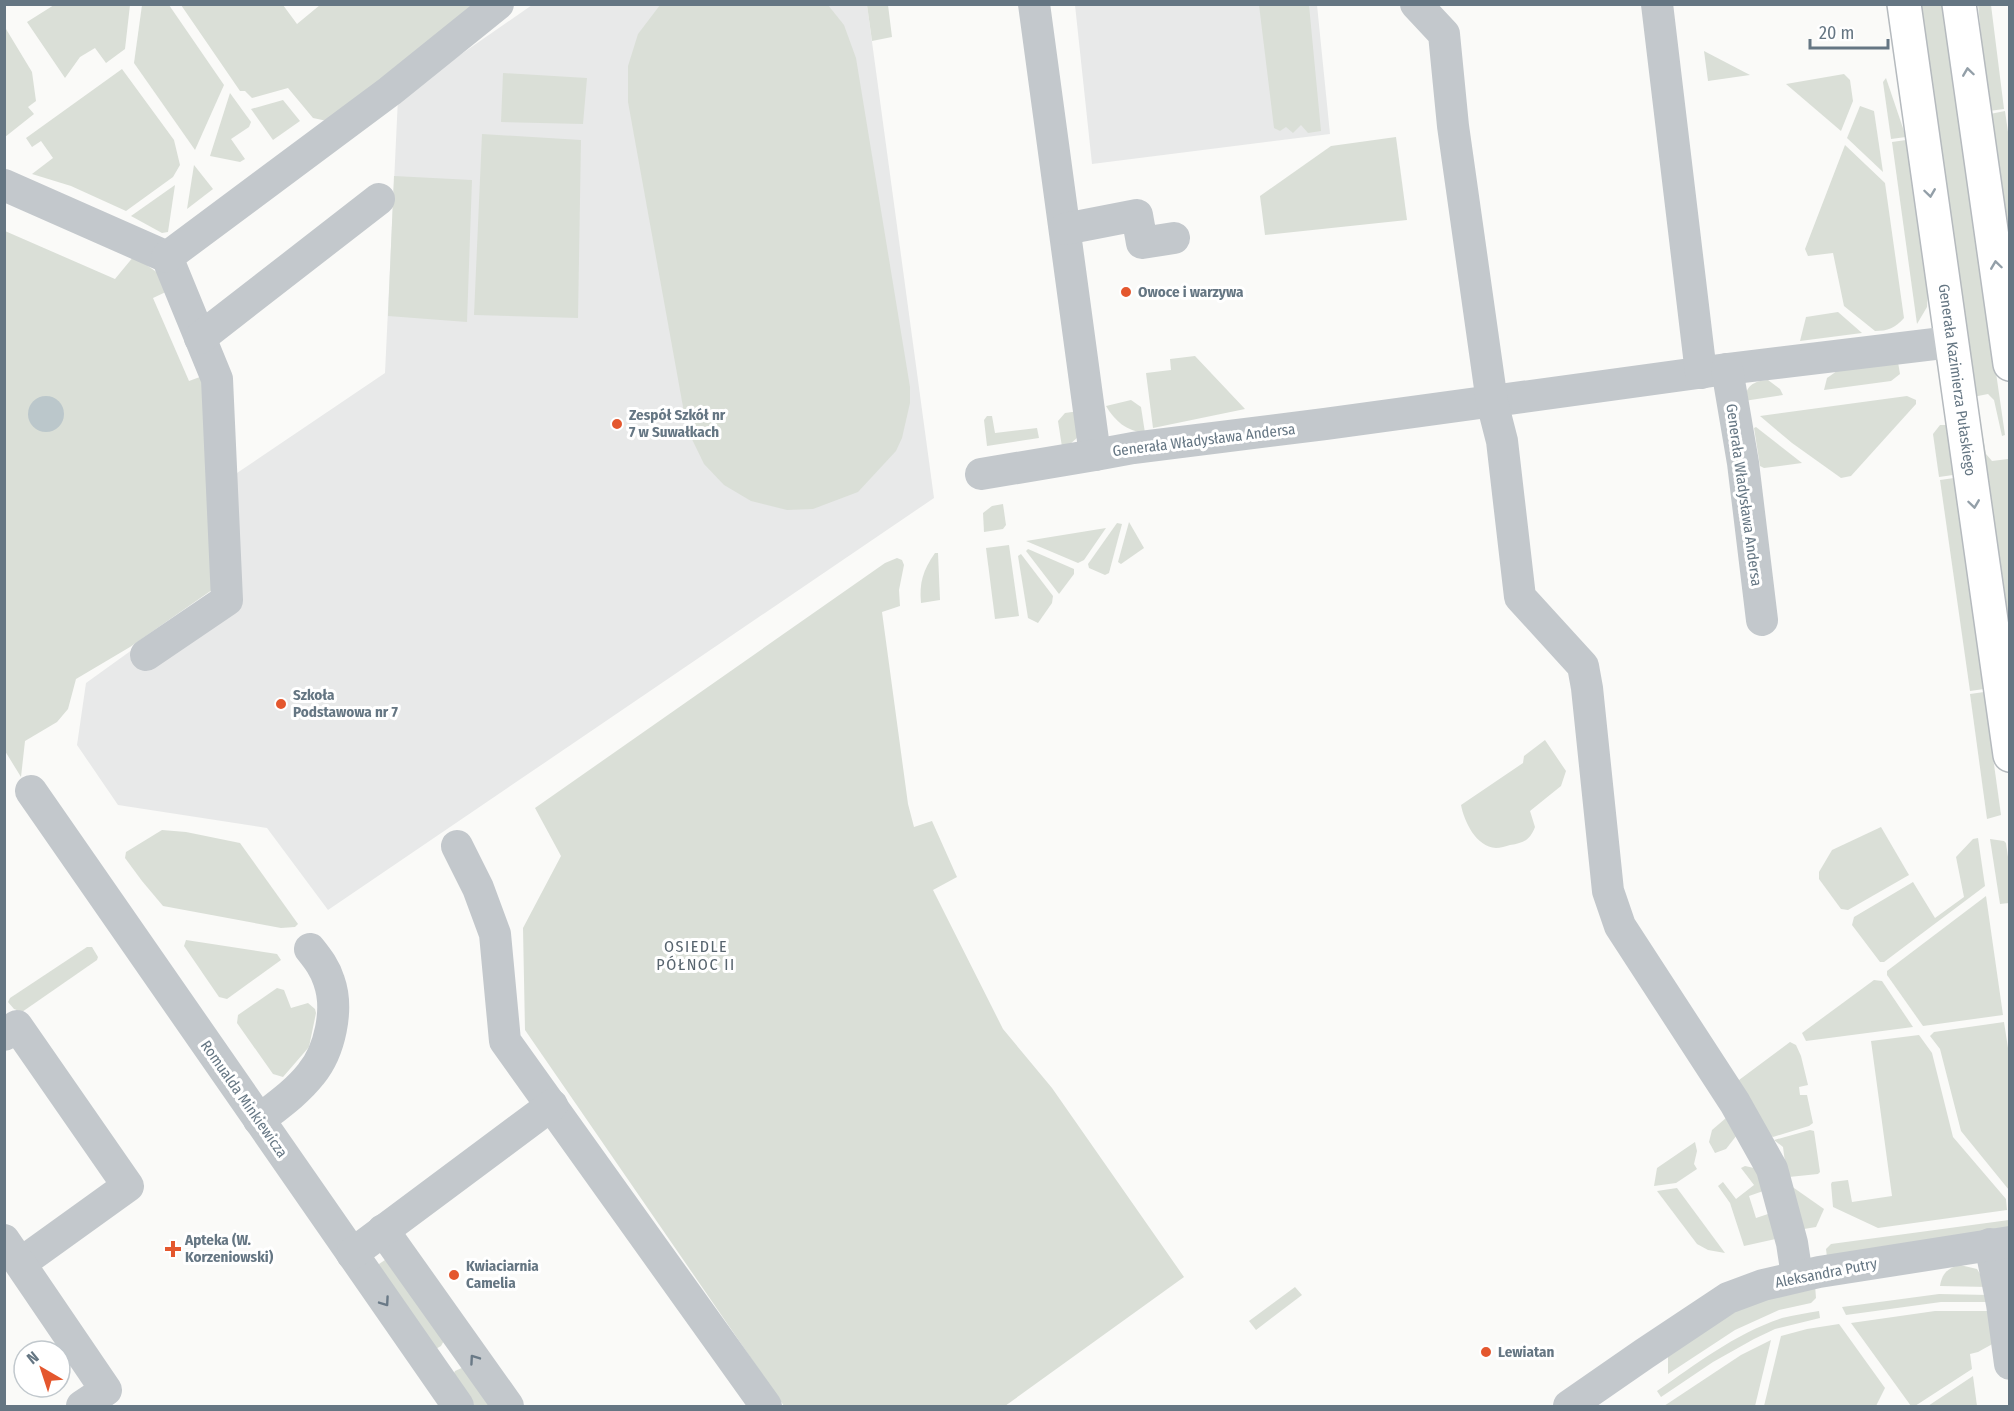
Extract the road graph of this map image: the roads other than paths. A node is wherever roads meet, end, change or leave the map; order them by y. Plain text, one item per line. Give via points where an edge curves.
1 (498, 4) edge
2 (1034, 4) edge
3 (1416, 4) edge
4 (1657, 4) edge
5 (1904, 4) edge
6 (1959, 4) edge
7 (4, 185) edge
8 (379, 199) dead end
9 (1065, 229) junction
10 (1174, 238) dead end
11 (167, 257) junction
12 (200, 338) junction
13 (1951, 342) junction
14 (2010, 364) edge
15 (1714, 371) junction
16 (1492, 402) junction
17 (1095, 454) junction
18 (981, 474) dead end
19 (1762, 620) dead end
20 (146, 655) dead end
21 (2010, 755) edge
22 (31, 791) dead end
23 (457, 846) dead end
24 (310, 949) dead end
25 (4, 1035) edge
26 (552, 1105) junction
27 (259, 1120) junction
28 (383, 1230) junction
29 (2000, 1243) edge
30 (13, 1251) edge
31 (352, 1254) junction
32 (1797, 1276) junction
33 (2010, 1364) edge
34 (82, 1407) edge
35 (458, 1407) edge
36 (508, 1407) edge
37 (766, 1407) edge
38 (1569, 1407) edge

1 - 11 street via 390,91
2 - 9 street, Generała Władysława Andersa
3 - 16 street via 1444,34
4 - 15 street
5 -> 13 main road, Generała Kazimierza Pułaskiego
14 -> 6 main road
7 - 11 street
8 - 12 street
9 - 10 street via 1137,216 1142,243
9 - 17 street, Generała Władysława Andersa
11 - 12 street
12 - 20 street via 217,379 227,600
13 - 15 street, Generała Władysława Andersa
13 -> 21 main road, Generała Kazimierza Pułaskiego
15 - 16 street, Generała Władysława Andersa
15 - 19 street, Generała Władysława Andersa via 1743,463
16 - 17 street, Generała Władysława Andersa
16 - 32 street via 1502,441 1520,597 1583,666 1608,891 1620,926 1736,1103 1772,1168
17 - 18 street
22 - 27 street, Romualda Minkiewicza
23 - 26 street via 495,934 505,1041
24 - 27 street via 330,981 330,1033 313,1072
25 - 30 street via 17,1026 128,1186
26 - 28 street
26 - 37 street
27 - 31 street, Romualda Minkiewicza
28 - 31 street
36 -> 28 street
29 - 32 street, Aleksandra Putry
29 - 33 street via 2002,1304
30 - 34 street via 106,1390
31 -> 35 street, Romualda Minkiewicza
32 - 38 street, Aleksandra Putry via 1728,1298

